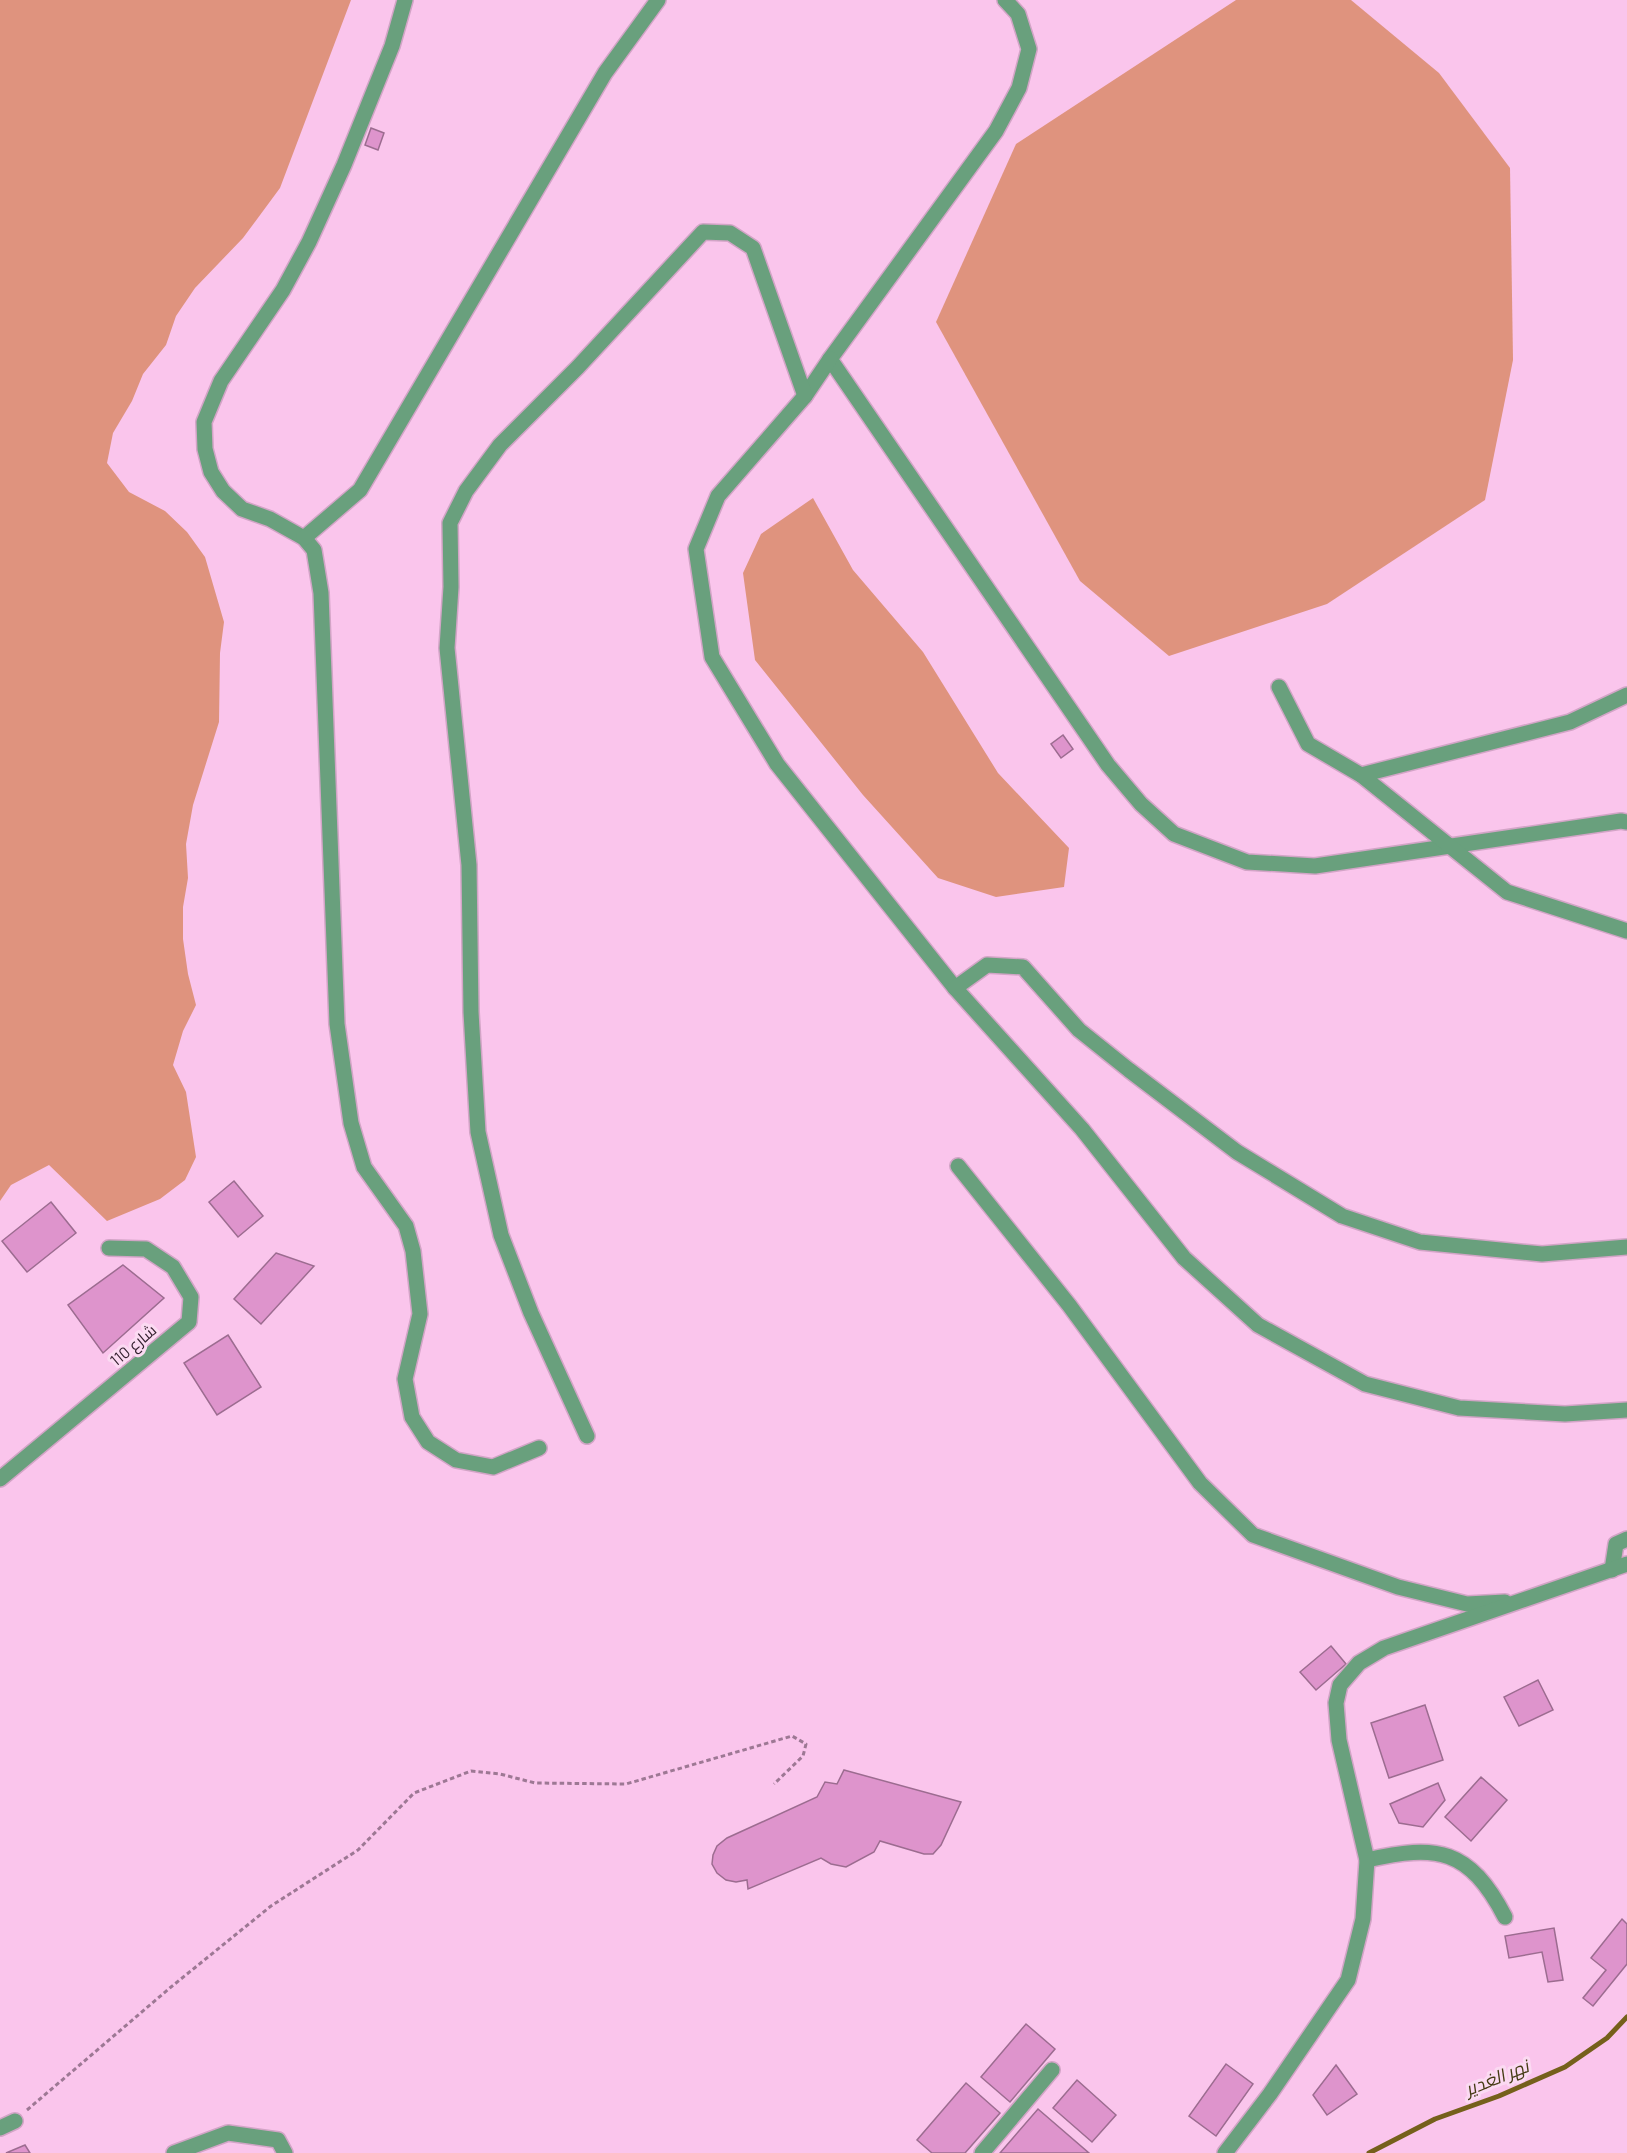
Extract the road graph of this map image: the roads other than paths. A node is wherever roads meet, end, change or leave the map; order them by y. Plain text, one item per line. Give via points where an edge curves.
1 (405, 0) edge
2 (658, 0) edge
3 (1005, 0) edge
4 (830, 359) junction
5 (805, 396) junction
6 (304, 538) junction
7 (1279, 687) dead end
8 (1627, 695) edge
9 (1361, 776) junction
10 (1627, 822) edge
11 (1448, 845) junction
12 (1627, 931) edge
13 (955, 988) junction
14 (958, 1166) dead end
15 (1627, 1247) edge
16 (109, 1248) dead end
17 (1627, 1410) edge
18 (587, 1436) dead end
19 (539, 1448) dead end
20 (0, 1479) edge
21 (1627, 1539) edge
22 (1627, 1564) edge
23 (1612, 1570) junction
24 (1523, 1601) junction
25 (1366, 1860) junction
26 (1505, 1917) dead end
27 (1052, 2070) dead end
28 (15, 2121) road end
29 (0, 2128) edge
30 (174, 2153) edge
31 (285, 2153) edge
32 (982, 2153) edge
33 (1225, 2153) edge

1 - 6 street via 392,46 309,242 283,290 221,381 204,422 211,472 223,491 242,509
2 - 6 street via 605,73 360,490
3 - 4 street via 1018,14 1029,50 1019,88 996,131
4 - 5 street
4 - 11 street via 1108,765 1141,804 1174,834 1246,862 1315,866
5 - 13 street via 718,496 696,549 712,657 777,764
5 - 18 street via 753,248 730,233 703,232 500,445 466,492 450,523 447,648 469,865 478,1132 501,1236
6 - 19 street via 314,550 321,593 337,1024 351,1123 364,1167 406,1226 413,1251 420,1314 405,1379 412,1417 428,1442 456,1460 493,1467
7 - 9 street via 1308,744
8 - 9 street via 1570,722
9 - 11 street
10 - 11 street
11 - 12 street via 1507,892
13 - 15 street via 987,965 1023,967 1079,1030 1129,1070 1237,1152 1342,1216 1420,1242 1542,1254
13 - 17 street via 1082,1129 1184,1258 1257,1325 1365,1384 1459,1408 1565,1414
14 - 24 street via 1069,1305 1200,1483 1253,1535 1398,1587 1467,1604
16 - 20 street, شارع 110 via 146,1249 172,1267 191,1297 189,1322
21 - 23 street via 1616,1544
22 - 23 street
23 - 24 street
24 - 25 street via 1384,1648 1359,1663 1340,1685 1336,1703 1339,1740
25 - 26 street via 1400,1853 1438,1852 1469,1867
25 - 33 street via 1363,1919 1348,1980
27 - 32 street
28 - 29 street
30 - 31 street via 228,2133 278,2140

